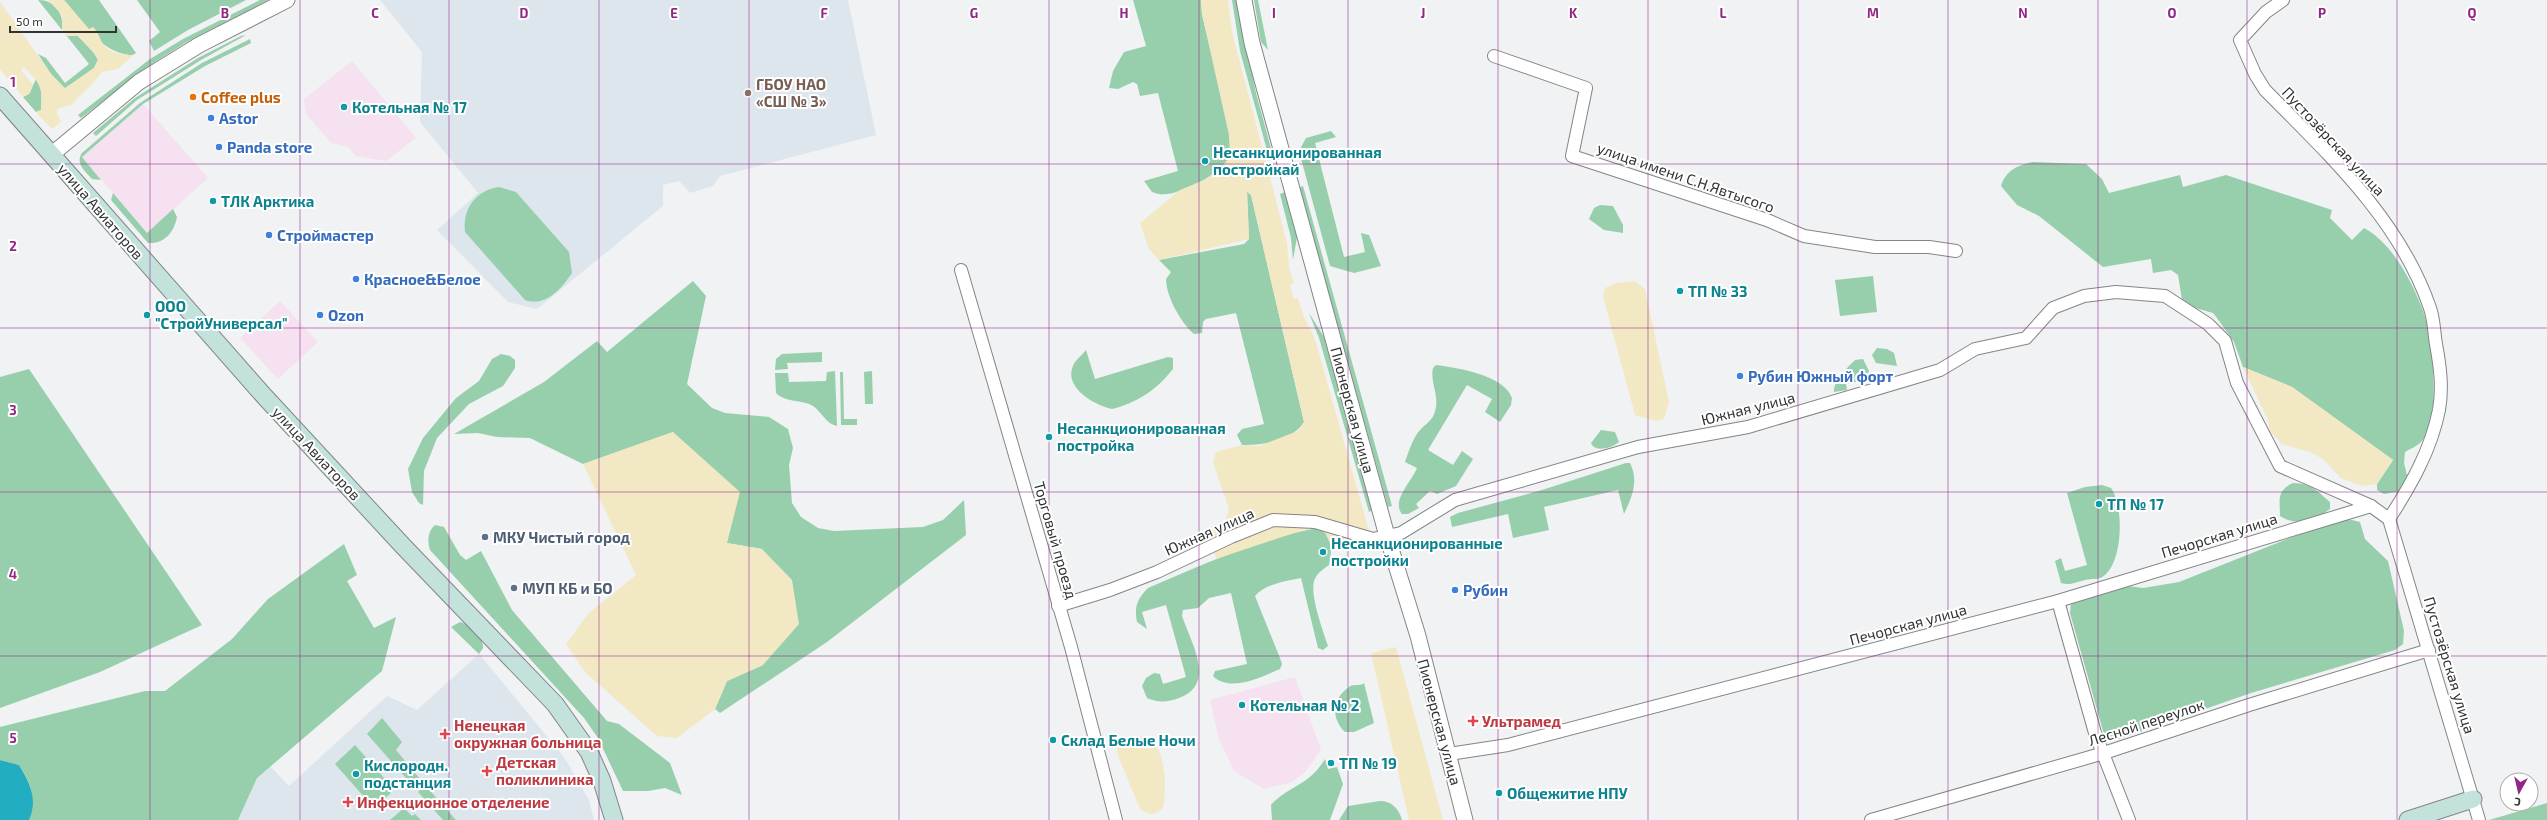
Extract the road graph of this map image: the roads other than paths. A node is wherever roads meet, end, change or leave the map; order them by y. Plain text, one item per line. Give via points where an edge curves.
1 (287, 0) edge
2 (1244, 0) edge
3 (2282, 0) edge
4 (1494, 56) dead end
5 (0, 96) edge
6 (51, 155) junction
7 (1956, 251) dead end
8 (961, 270) dead end
9 (2371, 506) junction
10 (2389, 519) junction
11 (1387, 536) junction
12 (2058, 600) junction
13 (1058, 606) junction
14 (2429, 650) junction
15 (2104, 753) junction
16 (1449, 754) junction
17 (2473, 799) junction
18 (614, 820) edge
19 (1116, 820) edge
20 (1465, 820) edge
21 (1871, 820) edge
22 (2129, 820) edge
23 (2408, 820) edge
24 (2479, 820) edge

1 - 6 street via 199,45 140,82
2 - 11 street, Пионерская улица via 1252,44
3 - 10 street, Пустозёрская улица via 2266,12 2240,40 2255,74 2266,90 2365,196 2405,252 2430,309 2442,378 2439,409 2430,444 2410,486
4 - 7 street, улица имени С.Н.Явтысого via 1586,88 1572,156 1759,218 1804,236 1875,247 1929,247
5 - 6 main road, улица Авиаторов
6 - 18 main road, улица Авиаторов via 265,397 555,704 589,752 602,781
8 - 13 street, Торговый проезд
9 - 10 street
9 - 11 street, Южная улица via 2280,466 2237,383 2225,341 2208,324 2165,296 2116,292 2084,296 2053,308 2026,338 1975,349 1940,370 1748,427 1638,447 1455,500 1401,533
9 - 12 street, Печорская улица
10 - 14 street, Пустозёрская улица
11 - 13 street, Южная улица via 1373,539 1315,522 1273,520 1150,574
11 - 16 street, Пионерская улица
12 - 15 street via 2095,733
12 - 16 street, Печорская улица via 1516,744
13 - 19 street, Торговый проезд
14 - 15 street, Лесной переулок
14 - 17 street, Пустозёрская улица
15 - 21 street, Лесной переулок
15 - 22 street
16 - 20 street, Пионерская улица
17 - 23 main road
17 - 24 street, Пустозёрская улица

